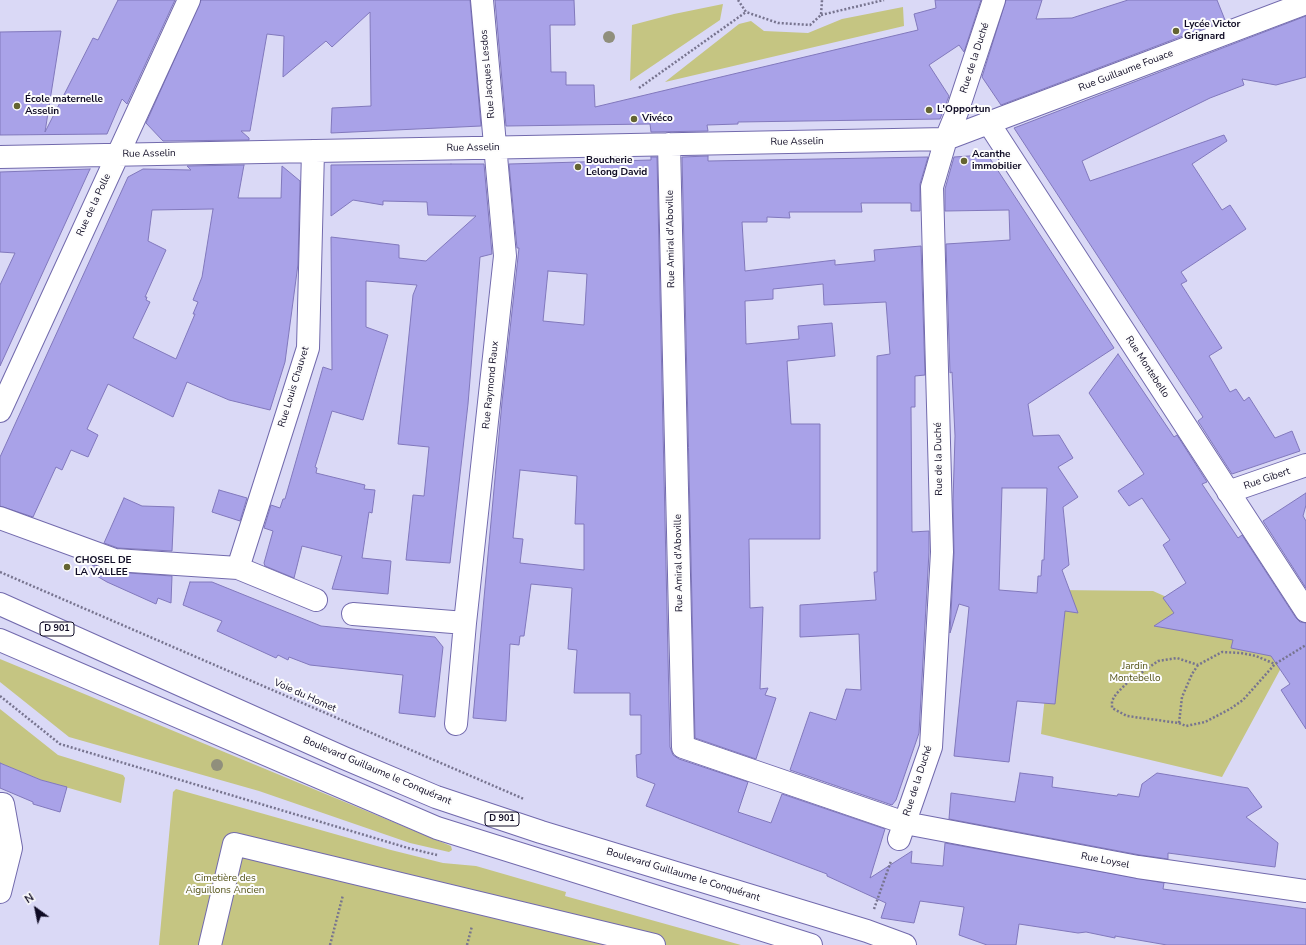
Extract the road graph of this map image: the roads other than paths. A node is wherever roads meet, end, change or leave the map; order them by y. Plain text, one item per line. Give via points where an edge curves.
1 (188, 0) edge
2 (482, 0) edge
3 (994, 0) edge
4 (1306, 2) edge
5 (988, 122) junction
6 (946, 139) junction
7 (669, 144) junction
8 (494, 148) junction
9 (313, 151) junction
10 (118, 154) junction
11 (0, 157) edge
12 (0, 411) edge
13 (1306, 465) edge
14 (1228, 492) junction
15 (0, 518) edge
16 (238, 568) junction
17 (316, 600) dead end
18 (0, 604) edge
19 (1306, 610) edge
20 (353, 614) dead end
21 (465, 623) junction
22 (0, 640) edge
23 (456, 724) dead end
24 (0, 804) edge
25 (902, 831) junction
26 (3, 866) edge
27 (1306, 891) edge
28 (0, 892) edge
29 (210, 945) edge
30 (654, 945) edge
31 (811, 945) edge
32 (905, 945) edge

1 - 10 street, Rue de la Polle
2 - 8 street, Rue Jacques Lesdos
3 - 6 street, Rue de la Duché
4 - 5 street, Rue Guillaume Fouace
5 - 6 street, Rue Guillaume Fouace
5 - 14 street, Rue Montebello
6 - 7 street, Rue Asselin
6 - 25 street, Rue de la Duché via 932,188 942,552 931,747
7 - 8 street, Rue Asselin
7 - 25 street, Rue Amiral d'Aboville via 683,747
8 - 9 street, Rue Asselin
8 - 21 street, Rue Raymond Raux via 505,256
9 - 10 street, Rue Asselin
9 - 16 street, Rue Louis Chauvet via 308,348
10 - 11 street, Rue Asselin
10 - 12 street, Rue de la Polle
13 - 14 street, Rue Gibert
14 - 19 street, Rue Montebello
15 - 16 street via 115,560
16 - 17 street
18 - 32 street, Boulevard Guillaume le Conquérant / D 901 via 436,797
20 - 21 street
21 - 23 street, Rue Raymond Raux
22 - 31 street via 437,828
24 - 26 street via 3,804 11,848
25 - 27 street, Rue Loysel
26 - 28 street
29 - 30 street via 234,844

